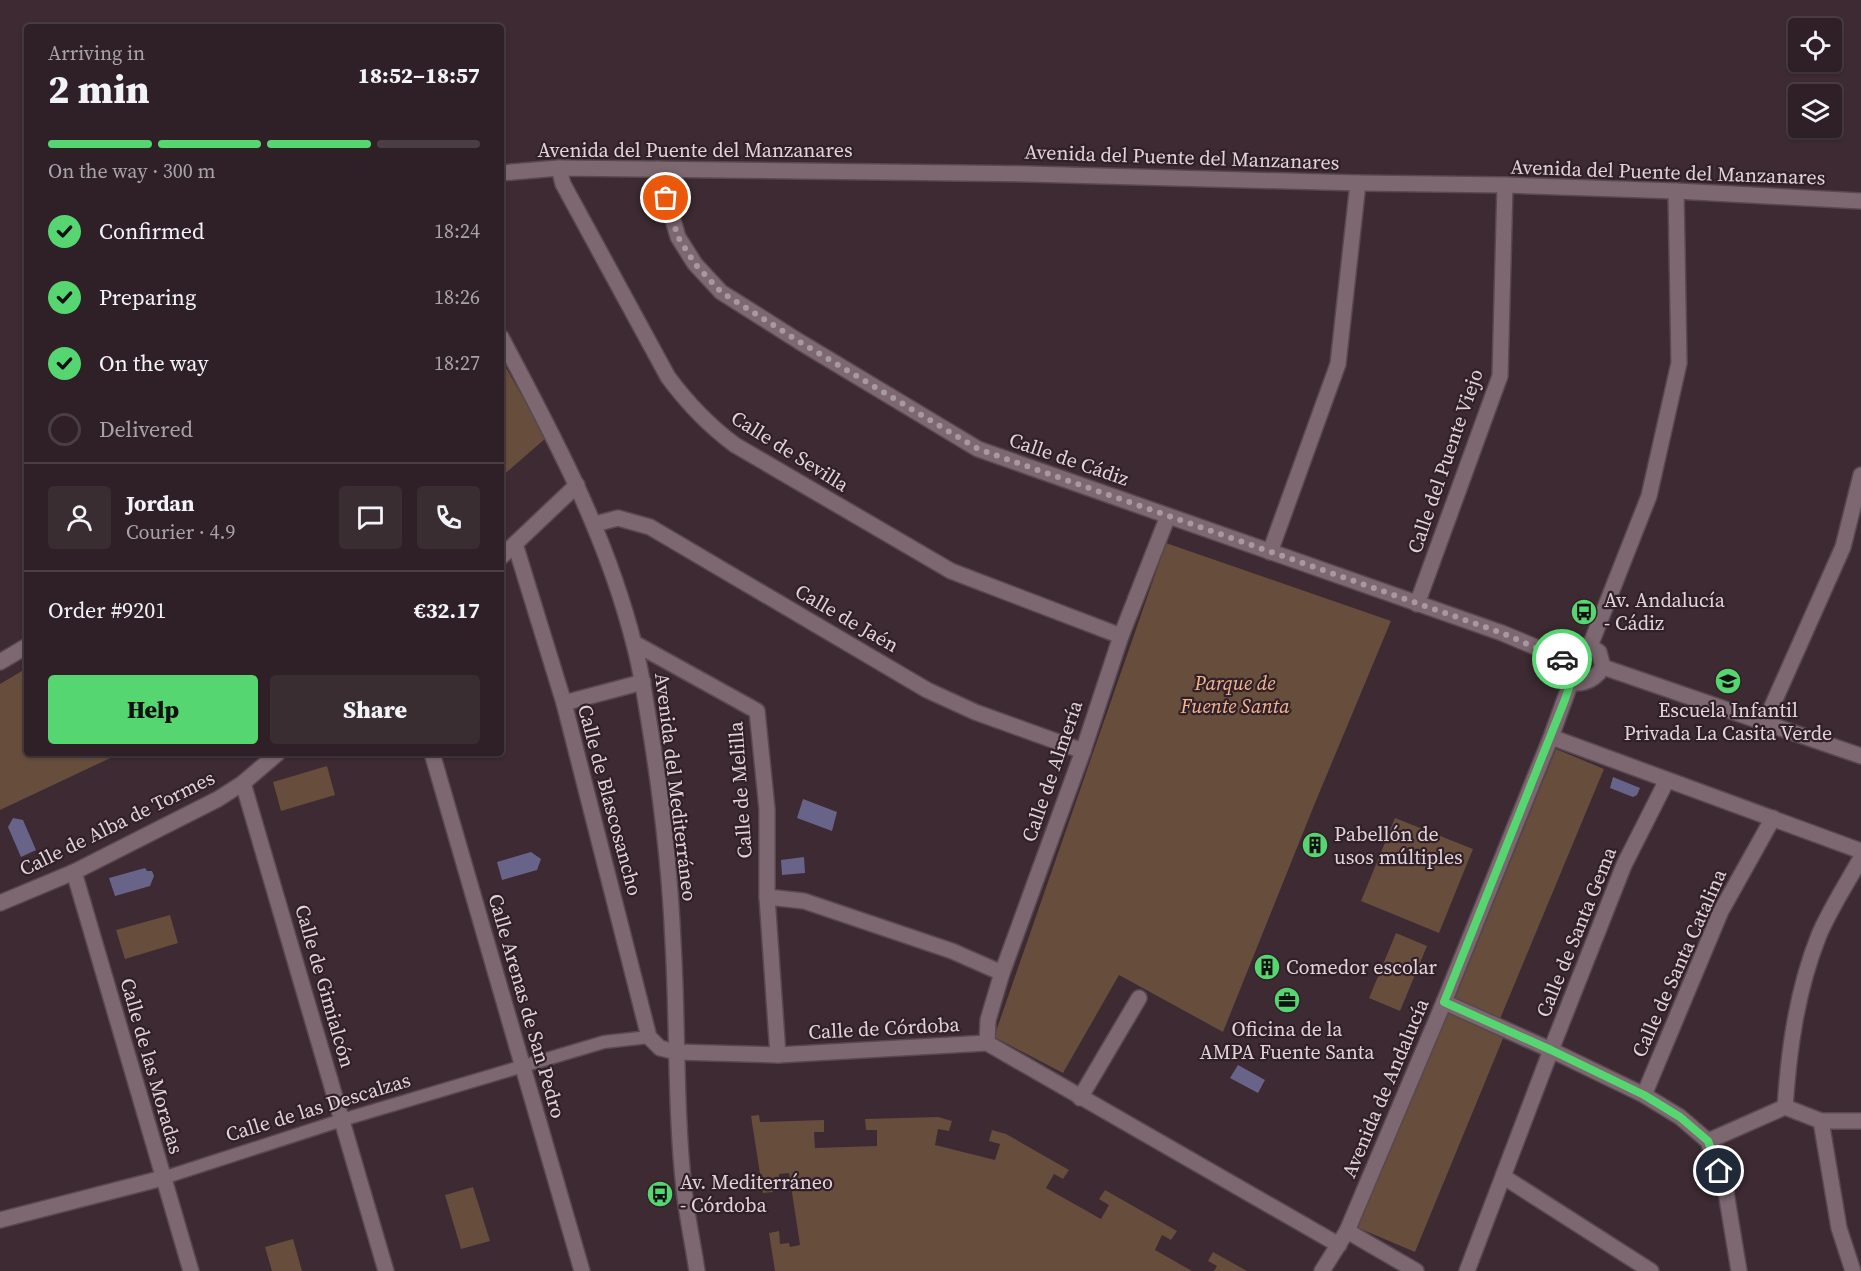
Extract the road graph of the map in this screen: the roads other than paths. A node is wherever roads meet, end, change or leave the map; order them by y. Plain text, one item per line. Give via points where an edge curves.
1 (559, 168) junction
2 (658, 169) junction
3 (504, 173) edge
4 (1358, 183) junction
5 (1504, 185) junction
6 (1676, 191) junction
7 (1861, 201) edge
8 (504, 343) edge
9 (1861, 475) edge
10 (577, 485) junction
11 (1168, 516) junction
12 (595, 524) junction
13 (515, 544) junction
14 (1270, 552) junction
15 (504, 554) edge
16 (1417, 604) junction
17 (1121, 636) junction
18 (634, 643) junction
19 (1590, 646) junction
20 (24, 648) edge
21 (1562, 658) junction
22 (0, 662) edge
23 (1603, 667) junction
24 (643, 682) junction
25 (1571, 682) junction
26 (564, 703) junction
27 (1765, 722) junction
28 (1551, 737) junction
29 (1083, 751) junction
30 (274, 756) edge
31 (433, 756) edge
32 (1861, 756) edge
33 (1667, 780) junction
34 (243, 783) junction
35 (1773, 818) junction
36 (1861, 851) edge
37 (1861, 858) edge
38 (74, 872) junction
39 (767, 897) junction
40 (0, 903) edge
41 (1002, 974) junction
42 (1140, 998) dead end
43 (1444, 1002) junction
44 (649, 1037) junction
45 (987, 1043) junction
46 (1551, 1050) junction
47 (676, 1052) junction
48 (778, 1055) junction
49 (522, 1066) junction
50 (1644, 1095) junction
51 (1080, 1098) junction
52 (1785, 1107) junction
53 (342, 1120) junction
54 (1821, 1121) junction
55 (1861, 1122) edge
56 (1708, 1141) junction
57 (1504, 1177) junction
58 (164, 1178) junction
59 (0, 1220) edge
60 (1347, 1231) junction
61 (1339, 1245) junction
62 (1735, 1267) edge
63 (190, 1271) edge
64 (386, 1271) edge
65 (582, 1271) edge
66 (698, 1271) edge
67 (1322, 1271) edge
68 (1416, 1271) edge
69 (1467, 1271) edge
70 (1651, 1271) edge
71 (1853, 1271) edge

1 - 2 street, Avenida del Puente del Manzanares
1 - 3 street, Avenida del Puente del Manzanares
1 - 17 street, Calle de Sevilla via 563,184 668,377 710,426 735,445 951,571
2 - 4 street, Avenida del Puente del Manzanares
2 - 11 street, Calle de Cádiz via 678,237 695,264 721,292 978,449
4 - 5 street, Avenida del Puente del Manzanares
4 - 14 street via 1338,364
5 - 6 street, Avenida del Puente del Manzanares
5 - 16 street, Calle del Puente Viejo via 1500,376
6 - 7 street, Avenida del Puente del Manzanares
6 - 19 street via 1679,363 1649,496
8 - 10 street, Avenida del Mediterráneo
9 - 27 street via 1843,547
10 - 12 street, Avenida del Mediterráneo
10 - 13 street
11 - 14 street, Calle de Cádiz
11 - 17 street, Calle de Almería
12 - 18 street, Avenida del Mediterráneo
12 - 29 street, Calle de Jaén via 618,518 650,527 927,690 975,712
13 - 15 street
13 - 26 street, Calle de Blascosancho
14 - 16 street, Calle de Cádiz
16 - 21 street, Calle de Cádiz
17 - 29 street, Calle de Almería
18 - 24 street, Avenida del Mediterráneo
18 - 39 street, Calle de Melilla via 757,711 767,809
19 - 21 street via 1574,648
19 - 23 street via 1599,652
20 - 22 street
21 - 25 street via 1560,673
23 - 25 street via 1589,681
23 - 27 street
24 - 26 street
24 - 47 street, Avenida del Mediterráneo via 667,855 674,941
25 - 28 street, Avenida de Andalucía
26 - 44 street, Calle de Blascosancho
27 - 32 street
28 - 33 street
28 - 43 street, Avenida de Andalucía
29 - 41 street, Calle de Almería
30 - 34 street, Calle de Alba de Tormes
31 - 49 street, Calle Arenas de San Pedro
33 - 35 street
33 - 46 street, Calle de Santa Gema via 1624,865
34 - 38 street, Calle de Alba de Tormes
34 - 53 street, Calle de Gimialcón
35 - 36 street
35 - 50 street, Calle de Santa Catalina via 1721,911
37 - 52 street via 1820,934 1800,996
38 - 40 street, Calle de Alba de Tormes
38 - 58 street, Calle de las Moradas
39 - 41 street via 804,901 952,951
39 - 48 street, Calle de Melilla
41 - 45 street, Calle de Almería via 988,1020
42 - 51 street
43 - 46 street
43 - 60 street, Avenida de Andalucía
44 - 47 street via 660,1048
44 - 49 street, Calle de las Descalzas via 604,1042
45 - 48 street, Calle de Córdoba
45 - 51 street, Calle de Córdoba
46 - 50 street
46 - 57 street, Calle de Santa Gema
47 - 48 street, Calle de Córdoba
47 - 66 street, Avenida del Mediterráneo via 684,1191
49 - 53 street, Calle de las Descalzas
49 - 65 street, Calle Arenas de San Pedro
50 - 56 street via 1680,1117
51 - 61 street, Calle de Córdoba
52 - 54 street
52 - 56 street
53 - 58 street, Calle de las Descalzas
53 - 64 street, Calle de Gimialcón
54 - 55 street
54 - 71 street via 1839,1228
56 - 62 street via 1725,1186
57 - 69 street, Calle de Santa Gema
57 - 70 street
58 - 59 street, Calle de las Descalzas
58 - 63 street, Calle de las Moradas
60 - 61 street, Avenida de Andalucía
60 - 68 street
61 - 67 street, Avenida de Andalucía

